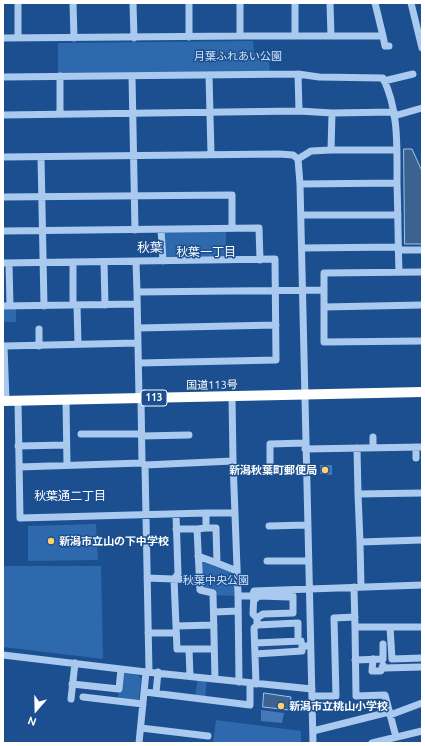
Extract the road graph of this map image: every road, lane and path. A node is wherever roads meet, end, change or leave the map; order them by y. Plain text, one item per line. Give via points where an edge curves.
1 (18, 3) edge
2 (73, 3) edge
3 (133, 3) edge
4 (189, 3) edge
5 (240, 3) edge
6 (294, 3) edge
7 (330, 3) edge
8 (376, 3) edge
9 (411, 3) edge
10 (189, 36) junction
11 (240, 36) junction
12 (295, 36) junction
13 (331, 36) junction
14 (383, 36) junction
15 (3, 38) edge
16 (18, 38) junction
17 (74, 38) junction
18 (134, 38) junction
19 (389, 46) dead end
20 (422, 48) edge
21 (298, 74) junction
22 (413, 74) dead end
23 (209, 75) junction
24 (60, 76) junction
25 (132, 76) junction
26 (3, 77) edge
27 (384, 81) junction
28 (422, 108) edge
29 (299, 111) junction
30 (210, 112) junction
31 (332, 113) junction
32 (60, 114) junction
33 (133, 114) junction
34 (394, 114) junction
35 (3, 115) edge
36 (331, 150) junction
37 (397, 150) junction
38 (211, 154) junction
39 (134, 156) junction
40 (3, 157) edge
41 (41, 157) junction
42 (298, 159) junction
43 (398, 182) junction
44 (300, 184) junction
45 (135, 195) junction
46 (42, 196) junction
47 (3, 197) edge
48 (398, 215) junction
49 (301, 216) junction
50 (232, 228) junction
51 (135, 230) junction
52 (161, 230) junction
53 (3, 231) edge
54 (43, 231) junction
55 (302, 248) junction
56 (398, 248) junction
57 (422, 250) edge
58 (260, 260) junction
59 (43, 262) junction
60 (73, 262) junction
61 (104, 262) junction
62 (136, 262) junction
63 (163, 262) junction
64 (6, 263) edge
65 (399, 272) junction
66 (422, 272) edge
67 (276, 290) junction
68 (303, 290) junction
69 (324, 290) junction
70 (137, 292) junction
71 (137, 304) junction
72 (75, 305) junction
73 (105, 305) junction
74 (7, 306) edge
75 (44, 306) junction
76 (422, 306) edge
77 (324, 307) junction
78 (276, 325) junction
79 (138, 328) junction
80 (39, 329) dead end
81 (422, 341) edge
82 (138, 343) junction
83 (78, 344) junction
84 (39, 346) junction
85 (139, 363) junction
86 (422, 392) edge
87 (305, 394) junction
88 (232, 396) junction
89 (140, 398) junction
90 (66, 400) junction
91 (4, 401) edge
92 (18, 401) junction
93 (81, 434) dead end
94 (141, 435) junction
95 (189, 435) dead end
96 (373, 437) dead end
97 (66, 445) junction
98 (18, 446) junction
99 (305, 446) junction
100 (419, 447) edge
101 (357, 448) junction
102 (373, 448) junction
103 (416, 458) dead end
104 (233, 461) junction
105 (144, 464) junction
106 (66, 465) junction
107 (19, 466) junction
108 (270, 467) dead end
109 (422, 493) edge
110 (358, 494) junction
111 (235, 512) junction
112 (206, 513) junction
113 (176, 514) junction
114 (146, 515) junction
115 (307, 525) junction
116 (269, 526) dead end
117 (206, 528) junction
118 (176, 529) junction
119 (196, 529) junction
120 (422, 540) edge
121 (360, 542) junction
122 (198, 556) junction
123 (267, 561) dead end
124 (308, 561) junction
125 (217, 563) junction
126 (237, 571) junction
127 (147, 578) junction
128 (174, 579) junction
129 (199, 580) junction
130 (422, 586) edge
131 (357, 587) junction
132 (309, 589) junction
133 (254, 591) junction
134 (289, 593) junction
135 (238, 596) junction
136 (254, 600) junction
137 (238, 611) junction
138 (214, 612) junction
139 (355, 617) junction
140 (257, 621) junction
141 (214, 625) junction
142 (355, 627) junction
143 (390, 627) junction
144 (422, 627) edge
145 (176, 630) junction
146 (148, 633) junction
147 (255, 643) junction
148 (300, 644) junction
149 (383, 644) dead end
150 (310, 646) junction
151 (189, 649) junction
152 (214, 649) junction
153 (255, 654) junction
154 (3, 655) edge
155 (422, 658) edge
156 (373, 659) junction
157 (382, 659) junction
158 (355, 660) junction
159 (75, 663) junction
160 (422, 667) edge
161 (121, 669) junction
162 (148, 671) junction
163 (158, 672) junction
164 (381, 672) junction
165 (190, 676) junction
166 (215, 679) junction
167 (239, 682) junction
168 (253, 683) junction
169 (72, 684) junction
170 (145, 692) junction
171 (156, 693) junction
172 (312, 693) junction
173 (83, 696) dead end
174 (71, 700) dead end
175 (422, 703) edge
176 (143, 704) junction
177 (390, 713) junction
178 (141, 728) junction
179 (313, 731) junction
180 (422, 731) edge
181 (208, 736) dead end
182 (393, 740) edge
183 (139, 743) edge
184 (313, 743) edge
185 (372, 743) edge

1 - 16 street
2 - 17 street
3 - 18 street
4 - 10 street
5 - 11 street
6 - 12 street
7 - 13 street
8 - 14 street
9 - 20 street
10 - 11 street
10 - 18 street
11 - 12 street
12 - 13 street
13 - 14 street
14 - 19 street via 385,46
15 - 16 street
16 - 17 street
17 - 18 street
21 - 23 street
21 - 27 street via 318,77 382,78
21 - 29 street
22 - 27 street
23 - 25 street
23 - 30 street
24 - 25 street
24 - 26 street
24 - 32 street
25 - 33 street
27 - 34 street via 390,93
28 - 34 street
29 - 30 street
29 - 31 street
30 - 33 street
30 - 38 street
31 - 34 street
31 - 36 street
32 - 33 street
32 - 35 street
33 - 39 street
34 - 37 street
36 - 37 street
36 - 42 street via 311,151
37 - 43 street
38 - 39 street
38 - 42 street via 279,154 293,155
39 - 41 street
39 - 45 street
40 - 41 street
41 - 46 street
42 - 44 street
43 - 44 street
43 - 48 street
44 - 49 street
45 - 46 street
45 - 50 street via 232,194
45 - 51 street
46 - 47 street
46 - 54 street
48 - 49 street
48 - 56 street
49 - 55 street
50 - 52 street
50 - 58 street via 259,228
51 - 52 street
51 - 54 street
52 - 63 street
53 - 54 street
54 - 59 street
55 - 56 street
55 - 68 street
56 - 57 street
56 - 65 street
58 - 63 street
58 - 67 street via 275,259
59 - 60 street
59 - 64 street
59 - 75 street
60 - 61 street
60 - 72 street
61 - 62 street
61 - 73 street
62 - 63 street
62 - 70 street
64 - 74 street
65 - 66 street
65 - 69 street via 324,273
67 - 68 street
67 - 70 street
67 - 78 street
68 - 69 street
68 - 87 street
69 - 77 street
70 - 71 street
71 - 73 street
71 - 79 street
72 - 73 street
72 - 75 street
72 - 83 street
74 - 75 street
76 - 77 street
77 - 81 street via 324,342
78 - 79 street
78 - 85 street via 276,360
79 - 82 street
80 - 84 street
82 - 83 street
82 - 85 street
83 - 84 street
84 - 91 street via 4,346
85 - 89 street
86 - 87 highway, 国道113号 / 113
87 - 88 highway, 国道113号 / 113
87 - 99 street
88 - 89 highway, 国道113号 / 113
88 - 104 street
89 - 90 highway, 国道113号 / 113
89 - 94 street
90 - 92 highway, 国道113号 / 113
90 - 97 street
91 - 92 highway, 国道113号 / 113
92 - 98 street
93 - 94 street
94 - 95 street
94 - 105 street
96 - 102 street
97 - 98 street
97 - 106 street
98 - 107 street
99 - 101 street
99 - 108 street via 270,444
99 - 115 street
100 - 102 street
100 - 103 street
101 - 102 street
101 - 110 street
104 - 105 street
104 - 111 street
105 - 106 street
105 - 114 street
106 - 107 street
107 - 114 street via 20,518
109 - 110 street
110 - 121 street
111 - 112 street
111 - 126 street
112 - 113 street
112 - 117 street
113 - 114 street
113 - 118 street
114 - 127 street
115 - 116 street
115 - 124 street
117 - 119 street
117 - 125 street via 216,528
118 - 119 street
118 - 128 street via 178,574
119 - 122 street
120 - 121 street
121 - 131 street
122 - 125 street
122 - 129 street
123 - 124 street
124 - 132 street
125 - 126 street
126 - 135 street
127 - 128 street
127 - 146 street
128 - 129 street
128 - 145 street
129 - 138 street via 200,590 213,592
130 - 131 street
131 - 132 street
131 - 139 street
132 - 134 street
132 - 150 street
133 - 134 street
133 - 135 street via 252,596
133 - 136 street
134 - 136 street via 259,596
134 - 140 street via 293,596 293,613 262,614
135 - 137 street
136 - 140 street via 253,614
137 - 138 street
137 - 167 street
138 - 141 street
139 - 142 street
139 - 172 street via 334,618 336,696
140 - 147 street via 254,628
140 - 148 street via 298,623
141 - 145 street
141 - 152 street
142 - 143 street
142 - 158 street
143 - 144 street
143 - 155 street via 392,658
145 - 146 street
145 - 151 street via 177,649
146 - 162 street
147 - 148 street
147 - 153 street
148 - 150 street
148 - 153 street via 302,651
149 - 157 street
150 - 172 street
151 - 152 street
151 - 165 street
152 - 166 street
153 - 168 street
154 - 159 street
156 - 157 street
156 - 158 street
156 - 164 street via 372,671
157 - 164 street
158 - 177 street via 356,696 385,695
159 - 161 street
159 - 169 street
160 - 164 street
161 - 162 street
161 - 169 street via 119,690
162 - 163 street
162 - 170 street
163 - 165 street
163 - 171 street
165 - 166 street
166 - 167 street
167 - 168 street
168 - 171 street via 250,705
168 - 172 street
169 - 174 street
170 - 171 street
170 - 176 street
172 - 179 street
173 - 176 street
175 - 177 street
176 - 178 street
177 - 179 street
177 - 182 street
178 - 181 street
178 - 183 street
179 - 184 street
180 - 182 street
182 - 185 street

